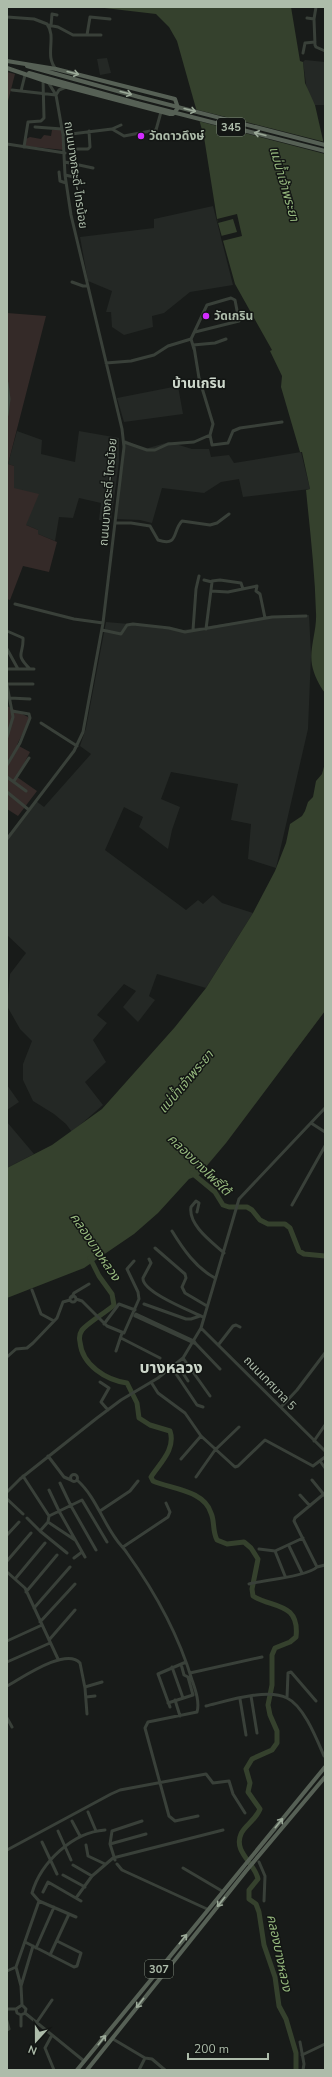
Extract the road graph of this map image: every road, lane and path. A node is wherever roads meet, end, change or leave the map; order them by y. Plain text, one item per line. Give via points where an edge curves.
1 (316, 7) edge
2 (57, 15) dead end
3 (7, 17) edge
4 (307, 18) dead end
5 (110, 19) dead end
6 (314, 19) junction
7 (49, 26) junction
8 (87, 35) junction
9 (101, 35) dead end
10 (315, 42) junction
11 (325, 51) edge
12 (303, 53) dead end
13 (51, 60) junction
14 (7, 61) edge
15 (39, 66) junction
16 (7, 67) edge
17 (56, 69) junction
18 (25, 75) junction
19 (46, 81) junction
20 (66, 87) junction
21 (12, 90) dead end
22 (21, 91) junction
23 (44, 94) junction
24 (56, 95) junction
25 (161, 112) junction
26 (121, 125) dead end
27 (35, 127) dead end
28 (62, 128) junction
29 (112, 129) junction
30 (90, 131) junction
31 (63, 135) junction
32 (7, 144) edge
33 (325, 145) edge
34 (24, 147) junction
35 (78, 150) dead end
36 (325, 151) edge
37 (65, 153) junction
38 (65, 162) junction
39 (92, 168) dead end
40 (59, 172) dead end
41 (65, 175) junction
42 (74, 177) dead end
43 (66, 183) junction
44 (72, 282) dead end
45 (87, 286) junction
46 (195, 332) junction
47 (191, 339) junction
48 (226, 339) dead end
49 (194, 346) junction
50 (106, 363) junction
51 (199, 372) dead end
52 (7, 383) edge
53 (7, 415) edge
54 (282, 422) dead end
55 (210, 434) junction
56 (124, 442) junction
57 (229, 514) dead end
58 (116, 523) junction
59 (199, 576) dead end
60 (204, 580) dead end
61 (212, 581) junction
62 (243, 589) junction
63 (211, 591) junction
64 (15, 604) dead end
65 (306, 616) dead end
66 (265, 618) junction
67 (103, 622) junction
68 (206, 629) junction
69 (102, 630) junction
70 (193, 630) junction
71 (7, 631) edge
72 (7, 649) edge
73 (7, 669) edge
74 (18, 669) junction
75 (30, 669) junction
76 (34, 669) dead end
77 (33, 684) dead end
78 (7, 685) edge
79 (10, 698) junction
80 (30, 699) dead end
81 (12, 711) junction
82 (41, 723) dead end
83 (9, 727) edge
84 (7, 737) edge
85 (77, 746) junction
86 (29, 758) dead end
87 (7, 765) edge
88 (7, 777) edge
89 (14, 782) junction
90 (26, 791) dead end
91 (7, 792) edge
92 (29, 810) junction
93 (7, 839) edge
94 (325, 1108) edge
95 (323, 1113) edge
96 (312, 1123) junction
97 (325, 1132) edge
98 (325, 1146) edge
99 (292, 1204) dead end
100 (197, 1212) dead end
101 (172, 1231) dead end
102 (155, 1248) dead end
103 (224, 1253) junction
104 (149, 1259) dead end
105 (134, 1262) dead end
106 (215, 1278) junction
107 (89, 1284) dead end
108 (32, 1290) dead end
109 (73, 1298) junction
110 (144, 1304) dead end
111 (207, 1306) junction
112 (135, 1310) junction
113 (134, 1314) junction
114 (202, 1316) junction
115 (54, 1321) junction
116 (104, 1324) junction
117 (240, 1327) dead end
118 (201, 1328) junction
119 (122, 1333) junction
120 (121, 1338) junction
121 (194, 1343) junction
122 (219, 1344) junction
123 (116, 1351) dead end
124 (325, 1353) edge
125 (7, 1357) edge
126 (160, 1358) dead end
127 (183, 1358) junction
128 (177, 1364) junction
129 (172, 1368) junction
130 (220, 1369) dead end
131 (188, 1381) dead end
132 (100, 1382) dead end
133 (152, 1382) junction
134 (210, 1396) dead end
135 (203, 1407) dead end
136 (281, 1407) junction
137 (108, 1410) junction
138 (325, 1424) edge
139 (239, 1427) dead end
140 (201, 1436) junction
141 (314, 1441) junction
142 (215, 1450) junction
143 (325, 1451) edge
144 (48, 1456) junction
145 (325, 1457) edge
146 (181, 1459) dead end
147 (320, 1461) junction
148 (325, 1468) edge
149 (23, 1476) junction
150 (196, 1477) dead end
151 (71, 1480) junction
152 (77, 1480) junction
153 (312, 1480) dead end
154 (138, 1481) dead end
155 (60, 1483) dead end
156 (49, 1490) dead end
157 (7, 1492) edge
158 (324, 1494) edge
159 (300, 1495) dead end
160 (7, 1499) edge
161 (166, 1503) dead end
162 (71, 1506) junction
163 (310, 1506) junction
164 (59, 1511) junction
165 (100, 1511) junction
166 (23, 1514) dead end
167 (48, 1516) junction
168 (27, 1518) dead end
169 (19, 1522) dead end
170 (48, 1522) junction
171 (40, 1531) junction
172 (31, 1533) dead end
173 (7, 1535) edge
174 (303, 1538) junction
175 (75, 1540) junction
176 (107, 1542) dead end
177 (45, 1543) dead end
178 (289, 1546) junction
179 (123, 1547) junction
180 (259, 1549) dead end
181 (96, 1550) dead end
182 (275, 1551) junction
183 (82, 1552) junction
184 (68, 1553) dead end
185 (57, 1555) dead end
186 (85, 1557) dead end
187 (74, 1558) dead end
188 (7, 1561) edge
189 (325, 1565) edge
190 (70, 1567) dead end
191 (317, 1567) junction
192 (7, 1572) edge
193 (302, 1573) junction
194 (285, 1576) junction
195 (15, 1579) junction
196 (75, 1584) dead end
197 (249, 1584) dead end
198 (26, 1592) junction
199 (34, 1608) junction
200 (75, 1610) dead end
201 (41, 1624) junction
202 (7, 1641) edge
203 (49, 1642) junction
204 (262, 1657) dead end
205 (58, 1659) junction
206 (7, 1662) edge
207 (186, 1662) junction
208 (181, 1664) junction
209 (172, 1667) junction
210 (190, 1673) junction
211 (102, 1682) dead end
212 (7, 1686) edge
213 (85, 1687) junction
214 (86, 1696) junction
215 (94, 1696) dead end
216 (251, 1696) junction
217 (183, 1698) junction
218 (287, 1698) junction
219 (240, 1699) junction
220 (175, 1700) junction
221 (316, 1701) dead end
222 (168, 1702) junction
223 (206, 1706) dead end
224 (170, 1707) dead end
225 (87, 1714) dead end
226 (180, 1716) junction
227 (7, 1718) edge
228 (12, 1727) dead end
229 (257, 1733) dead end
230 (246, 1735) dead end
231 (324, 1756) dead end
232 (325, 1767) edge
233 (325, 1777) edge
234 (159, 1782) junction
235 (88, 1812) dead end
236 (245, 1813) dead end
237 (198, 1816) dead end
238 (72, 1821) dead end
239 (142, 1821) dead end
240 (58, 1830) dead end
241 (105, 1830) dead end
242 (223, 1830) dead end
243 (96, 1831) junction
244 (146, 1834) dead end
245 (80, 1836) junction
246 (42, 1842) dead end
247 (110, 1844) junction
248 (86, 1845) dead end
249 (65, 1847) junction
250 (7, 1850) edge
251 (114, 1859) junction
252 (71, 1860) dead end
253 (51, 1861) junction
254 (259, 1862) dead end
255 (105, 1864) junction
256 (117, 1864) dead end
257 (73, 1865) dead end
258 (183, 1868) dead end
259 (57, 1874) dead end
260 (62, 1875) dead end
261 (92, 1876) junction
262 (85, 1886) junction
263 (222, 1891) junction
264 (43, 1892) dead end
265 (76, 1898) junction
266 (39, 1901) junction
267 (81, 1901) dead end
268 (264, 1901) dead end
269 (54, 1907) junction
270 (207, 1910) junction
271 (69, 1914) junction
272 (76, 1917) dead end
273 (57, 1941) junction
274 (25, 1942) junction
275 (34, 1947) junction
276 (50, 1955) junction
277 (16, 1967) junction
278 (7, 1971) edge
279 (21, 1986) junction
280 (52, 2000) dead end
281 (22, 2005) junction
282 (7, 2009) edge
283 (16, 2009) junction
284 (25, 2013) junction
285 (21, 2015) junction
286 (7, 2021) edge
287 (36, 2022) junction
288 (21, 2026) dead end
289 (7, 2030) edge
290 (52, 2035) junction
291 (113, 2038) junction
292 (300, 2042) dead end
293 (325, 2044) edge
294 (302, 2055) junction
295 (145, 2058) junction
296 (84, 2061) junction
297 (54, 2070) edge
298 (77, 2070) edge
299 (87, 2070) edge
300 (139, 2070) edge
301 (166, 2070) edge
302 (303, 2070) edge

1 - 6 street
2 - 7 street via 52,14
3 - 7 street via 34,19
4 - 6 street
5 - 8 street via 90,18
6 - 10 street
7 - 8 street via 68,33
7 - 13 street
8 - 9 street
10 - 11 street via 316,47
10 - 12 street via 305,43
13 - 15 street via 47,65
13 - 17 street
14 - 15 main road
14 -> 33 main road, 345, bridge
15 - 17 main road
16 - 18 main road
36 -> 16 main road, 345, bridge
17 -> 25 main road via 175,99 178,108 173,114
18 - 19 main road
18 - 22 street
19 - 20 main road
19 - 23 street
19 - 24 street, ถนนบางกระดี่-ไทรน้อย
20 - 24 street via 59,90
20 - 25 main road
21 - 22 street
22 - 23 street
23 - 24 street
23 - 34 street via 44,118 41,121 28,122
24 - 28 street, ถนนบางกระดี่-ไทรน้อย
25 - 29 street via 156,130 124,136
26 - 29 street
27 - 28 street
28 - 31 street, ถนนบางกระดี่-ไทรน้อย
29 - 30 street
30 - 31 street
30 - 35 street via 90,147
31 - 37 street, ถนนบางกระดี่-ไทรน้อย
32 - 34 street
34 - 37 street
37 - 38 street, ถนนบางกระดี่-ไทรน้อย
38 - 39 street
38 - 41 street, ถนนบางกระดี่-ไทรน้อย
40 - 43 street via 59,180
41 - 42 street
41 - 43 street, ถนนบางกระดี่-ไทรน้อย
43 - 45 street, ถนนบางกระดี่-ไทรน้อย
44 - 45 street
45 - 50 street, ถนนบางกระดี่-ไทรน้อย
46 - 46 street via 207,305 231,298 236,300 240,321
46 - 47 street
47 - 49 street
47 - 50 street via 168,346 159,353 147,357
48 - 49 street
49 - 51 street
49 - 55 street via 199,378 213,424
50 - 56 street, ถนนบางกระดี่-ไทรน้อย
52 - 53 street
54 - 55 street via 240,428 233,431 225,444 212,445
55 - 56 street via 194,442 168,444 155,450
56 - 58 street, ถนนบางกระดี่-ไทรน้อย
57 - 58 street via 210,525 182,521 174,539 170,541 158,540 153,528 147,525
58 - 67 street, ถนนบางกระดี่-ไทรน้อย
59 - 70 street
60 - 61 street
61 - 62 street via 241,583
61 - 63 street
62 - 63 street via 222,593
62 - 66 street via 257,586 256,591 261,597
63 - 68 street
64 - 67 street via 74,619
65 - 66 street
66 - 68 street
67 - 69 street, ถนนบางกระดี่-ไทรน้อย
68 - 70 street
69 - 70 street via 121,634 128,624 185,632
69 - 85 street, ถนนบางกระดี่-ไทรน้อย via 85,726
71 - 75 street via 23,638 20,653 23,662
72 - 74 street
73 - 74 street
74 - 75 street
75 - 76 street
77 - 78 street
78 - 79 street
79 - 80 street
79 - 81 street
81 - 83 street
81 - 87 street via 29,714 30,718 20,743
82 - 85 street
83 - 84 street
85 - 92 street, ถนนบางกระดี่-ไทรน้อย
86 - 89 street
88 - 89 street
89 - 90 street
91 - 92 street
92 - 93 street, ถนนบางกระดี่-ไทรน้อย
94 - 95 street
95 - 96 street
96 - 97 street
96 - 103 street via 245,1192 237,1204
98 - 99 street
100 - 103 street via 199,1203 196,1201 191,1207 191,1217
101 - 106 street via 196,1263
102 - 111 street via 185,1274 182,1287 185,1293
103 - 106 street
104 - 114 street via 151,1263 143,1278 144,1283 157,1295
105 - 112 street via 127,1269 139,1296
106 - 111 street
107 - 109 street via 74,1293
108 - 115 street via 41,1314
109 - 115 street via 63,1302
109 - 116 street via 82,1300
110 - 114 street via 186,1319
111 - 114 street
112 - 113 street
112 - 116 street via 119,1304
113 - 119 street
113 - 121 street
114 - 118 street
115 - 125 street via 28,1348 16,1349
116 - 119 street
117 - 122 street via 233,1326
118 - 121 street
118 - 122 street, ถนนเทศบาล 5
119 - 120 street
120 - 123 street
120 - 126 street
121 - 127 street
121 - 130 street
122 - 136 street, ถนนเทศบาล 5
124 - 136 street
127 - 128 street
127 - 134 street
128 - 129 street
128 - 131 street
129 - 133 street
129 - 135 street via 198,1405
132 - 137 street via 109,1388 100,1402
133 - 137 street
133 - 140 street via 162,1397 186,1415
136 - 141 street, ถนนเทศบาล 5
137 - 144 street
138 - 141 street
139 - 142 street
140 - 142 street
140 - 146 street
141 - 143 street, ถนนเทศบาล 5
142 - 147 street via 237,1467 262,1441 267,1440 312,1465
142 - 150 street
144 - 149 street
144 - 151 street via 64,1477
145 - 147 street
147 - 148 street
149 - 157 street
149 - 167 street
151 - 152 street
151 - 152 street via 74,1475
152 - 165 street
153 - 158 street
154 - 165 street via 130,1491
155 - 162 street
156 - 164 street
158 - 163 street
159 - 163 street
160 - 166 street
161 - 179 street via 170,1512 168,1517
162 - 164 street
162 - 176 street via 80,1500 83,1501
162 - 181 street
163 - 174 street via 294,1520
164 - 167 street
164 - 175 street
165 - 179 street
167 - 170 street
168 - 171 street
169 - 173 street
170 - 171 street
170 - 175 street
171 - 184 street
172 - 188 street
174 - 178 street
174 - 191 street
175 - 183 street
177 - 195 street
178 - 182 street
178 - 193 street
179 - 207 street via 156,1596 171,1624
180 - 182 street
182 - 194 street
183 - 186 street
183 - 187 street
185 - 198 street
189 - 191 street
190 - 199 street
191 - 193 street
192 - 195 street
193 - 194 street
194 - 197 street
195 - 198 street
196 - 201 street
198 - 199 street
199 - 201 street
200 - 203 street
201 - 202 street
201 - 203 street
203 - 205 street
203 - 206 street
204 - 210 street
205 - 212 street
205 - 213 street via 68,1657 80,1663
207 - 208 street
207 - 210 street
208 - 209 street
208 - 217 street via 193,1693
209 - 217 street
209 - 222 street via 159,1672 157,1676
210 - 226 street via 198,1710 196,1714
211 - 213 street
213 - 214 street
214 - 215 street
214 - 225 street
216 - 218 street via 267,1694
216 - 219 street
216 - 229 street
217 - 220 street
218 - 221 street via 288,1673 291,1672
218 - 231 street via 308,1720
219 - 223 street
219 - 230 street
220 - 222 street
220 - 226 street
222 - 224 street
226 - 234 street via 150,1721 145,1725
227 - 228 street
263 -> 232 main road, 307
233 -> 291 main road, 307 via 258,1856
234 - 236 street via 206,1774 213,1783 230,1781 233,1794
234 - 237 street via 171,1820
234 - 250 street via 111,1794
235 - 243 street
238 - 245 street
239 - 247 street via 112,1831
240 - 249 street
241 - 243 street
242 - 251 street
243 - 245 street
244 - 247 street
245 - 249 street
246 - 253 street
247 - 251 street
248 - 255 street via 88,1856
249 - 252 street
249 - 253 street
251 - 255 street
253 - 259 street
253 - 266 street via 39,1875 32,1893
254 - 268 street via 265,1876
255 - 261 street
256 - 270 street via 122,1870
257 - 261 street
258 - 263 street
260 - 262 street
261 - 262 street
262 - 265 street
263 - 270 main road, 307
264 - 265 street via 48,1882
265 - 267 street
266 - 269 street
266 - 274 street
269 - 271 street
269 - 275 street
296 -> 270 main road, 307
271 - 272 street
271 - 273 street
273 - 276 street
273 - 276 street via 81,1953 77,1966 74,1967
274 - 275 street
274 - 277 street
275 - 276 street
275 - 279 street
277 - 278 street
277 - 279 street
279 - 281 street
280 - 287 street
281 - 283 street
281 - 284 street via 26,2009
282 - 283 street
283 - 285 street
284 - 285 street
284 - 287 street
285 - 288 street
286 - 289 street
287 - 290 street
290 - 296 street
290 - 297 street via 45,2048
291 - 295 street
291 - 299 main road, 307
292 - 294 street
293 - 294 street
294 - 302 street
295 - 300 street
295 - 301 street via 152,2059
296 - 298 main road, 307

